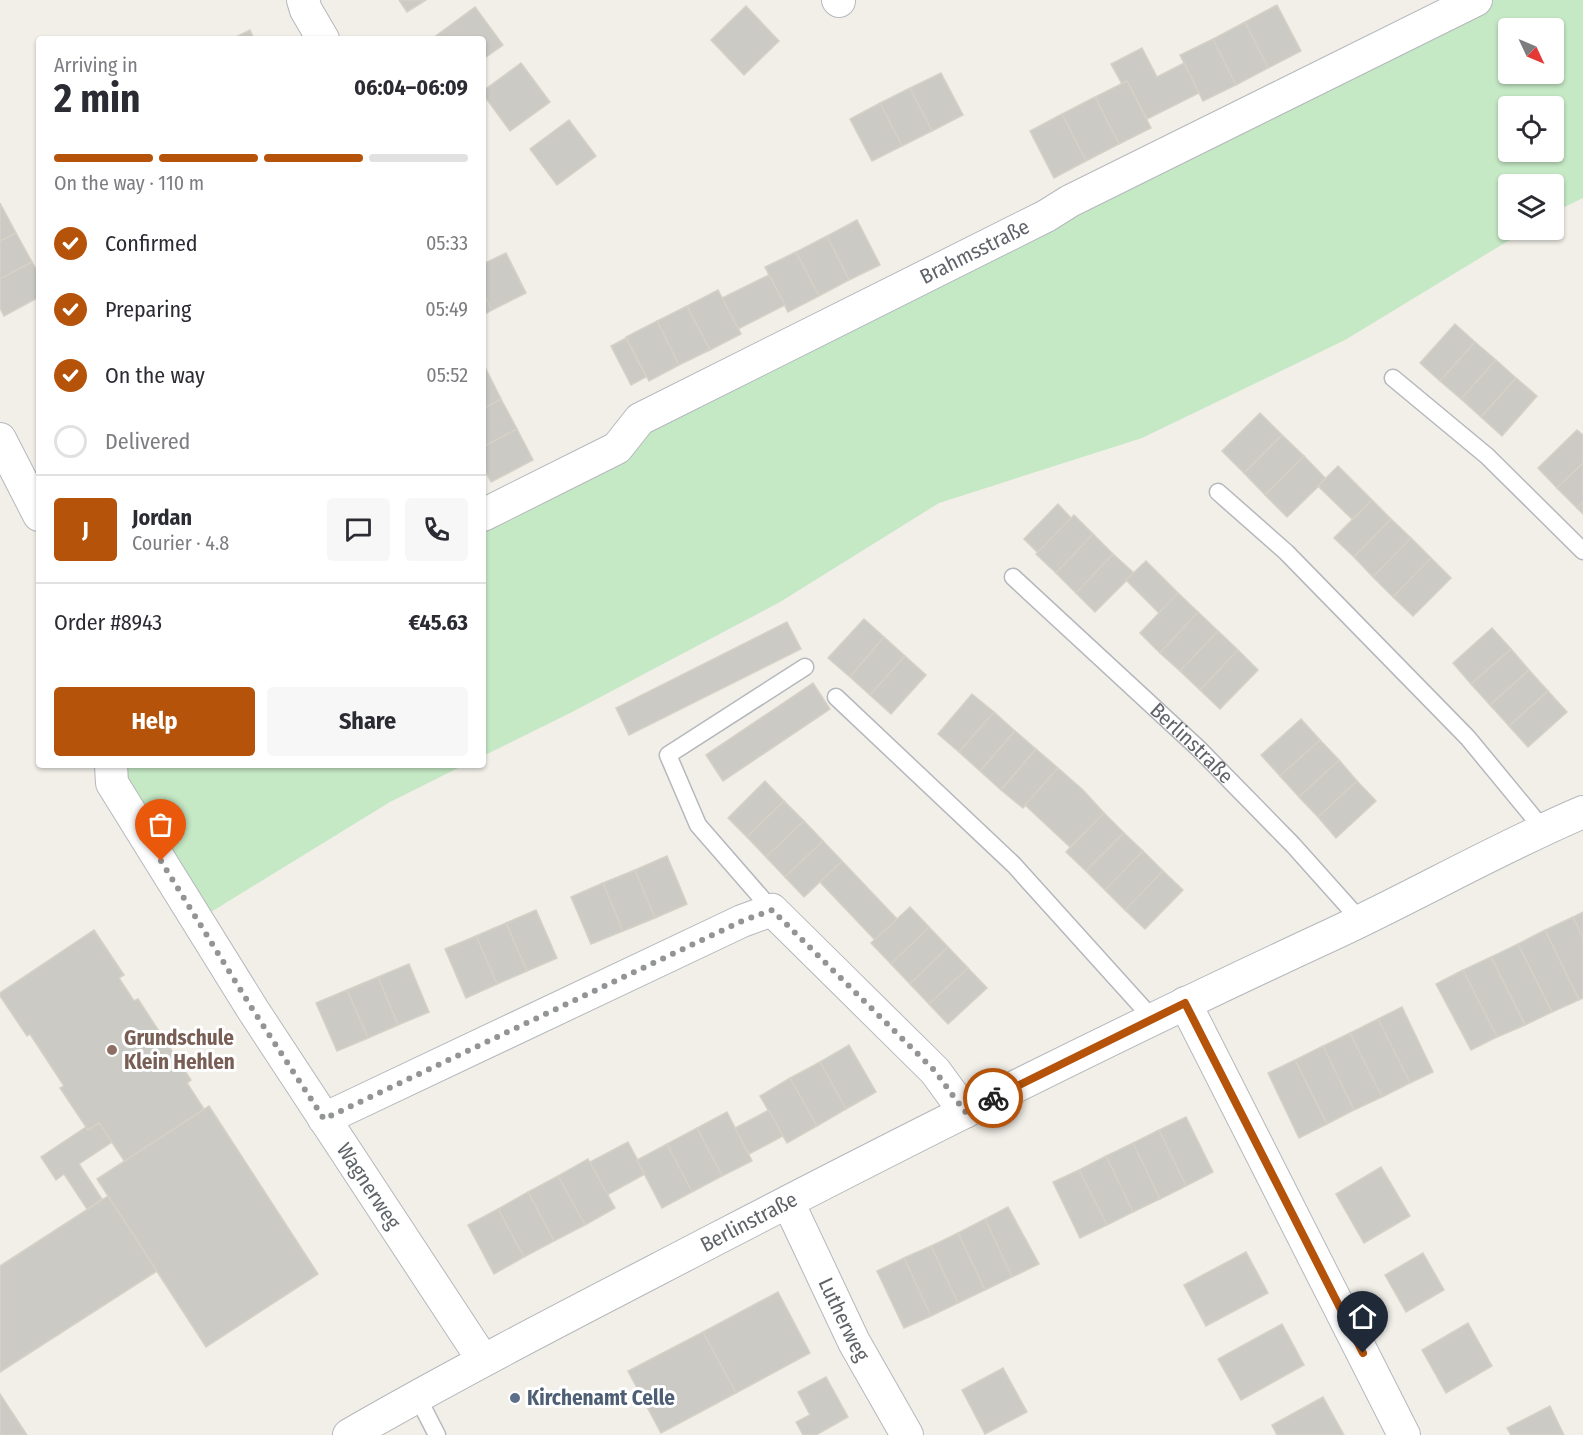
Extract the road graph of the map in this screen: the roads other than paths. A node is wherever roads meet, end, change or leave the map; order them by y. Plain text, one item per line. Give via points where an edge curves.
1 (303, 0) edge
2 (1476, 0) edge
3 (321, 36) edge
4 (1394, 378) dead end
5 (0, 439) edge
6 (1218, 492) dead end
7 (36, 509) edge
8 (486, 514) edge
9 (1583, 551) edge
10 (1013, 577) dead end
11 (805, 667) dead end
12 (836, 697) dead end
13 (111, 768) edge
14 (1583, 812) edge
15 (1544, 829) junction
16 (772, 910) junction
17 (1361, 921) junction
18 (1185, 1003) junction
19 (1153, 1019) junction
20 (965, 1112) junction
21 (324, 1119) junction
22 (788, 1202) junction
23 (483, 1360) junction
24 (417, 1396) junction
25 (349, 1435) edge
26 (437, 1435) edge
27 (908, 1435) edge
28 (1404, 1435) edge

1 - 3 street
2 - 8 street, Brahmsstraße via 639,419 617,448
4 - 9 lane via 1487,456
5 - 7 street
6 - 15 lane via 1286,552 1468,738
10 - 17 lane, Berlinstraße via 1198,748
11 - 16 lane via 668,755 698,825
12 - 19 lane via 1014,865
13 - 21 street, Wagnerweg via 112,783
14 - 15 street, Berlinstraße
15 - 17 street, Berlinstraße
16 - 20 street via 935,1071
16 - 21 street
17 - 18 street, Berlinstraße
18 - 19 street, Berlinstraße
18 - 28 street
19 - 20 street, Berlinstraße
20 - 22 street, Berlinstraße
21 - 23 street, Wagnerweg
22 - 23 street, Berlinstraße
22 - 27 street, Lutherweg via 854,1342
23 - 24 street, Berlinstraße
24 - 25 street, Berlinstraße
24 - 26 lane

